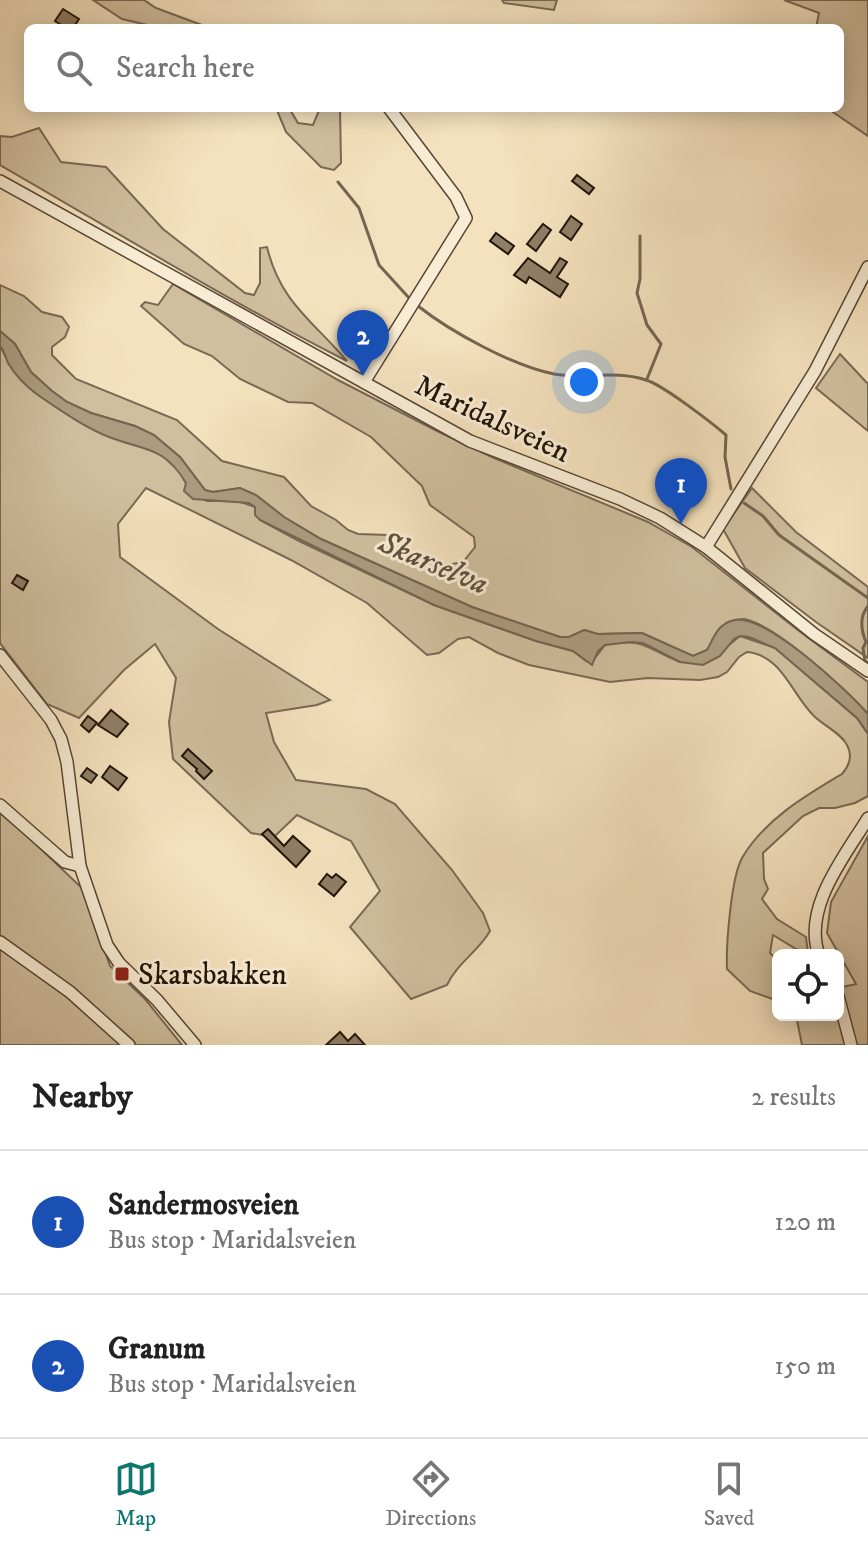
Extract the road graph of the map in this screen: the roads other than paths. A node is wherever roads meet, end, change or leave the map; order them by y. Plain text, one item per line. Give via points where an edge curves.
1 (392, 112) edge
2 (0, 181) edge
3 (868, 267) edge
4 (364, 382) junction
5 (706, 547) junction
6 (0, 655) edge
7 (868, 671) edge
8 (0, 805) edge
9 (868, 818) edge
10 (80, 866) junction
11 (0, 942) edge
12 (818, 949) edge
13 (844, 1019) edge
14 (129, 1045) edge
15 (195, 1045) edge
16 (851, 1045) edge

1 - 4 street via 466,218
2 - 4 street, Maridalsveien
3 - 5 street via 815,371
4 - 5 street, Maridalsveien via 481,446 648,511
5 - 7 street, Maridalsveien
6 - 10 street via 61,739
8 - 10 street via 65,862
9 - 12 street via 821,903 815,928
10 - 15 street via 115,958
11 - 14 street via 70,992
13 - 16 street

